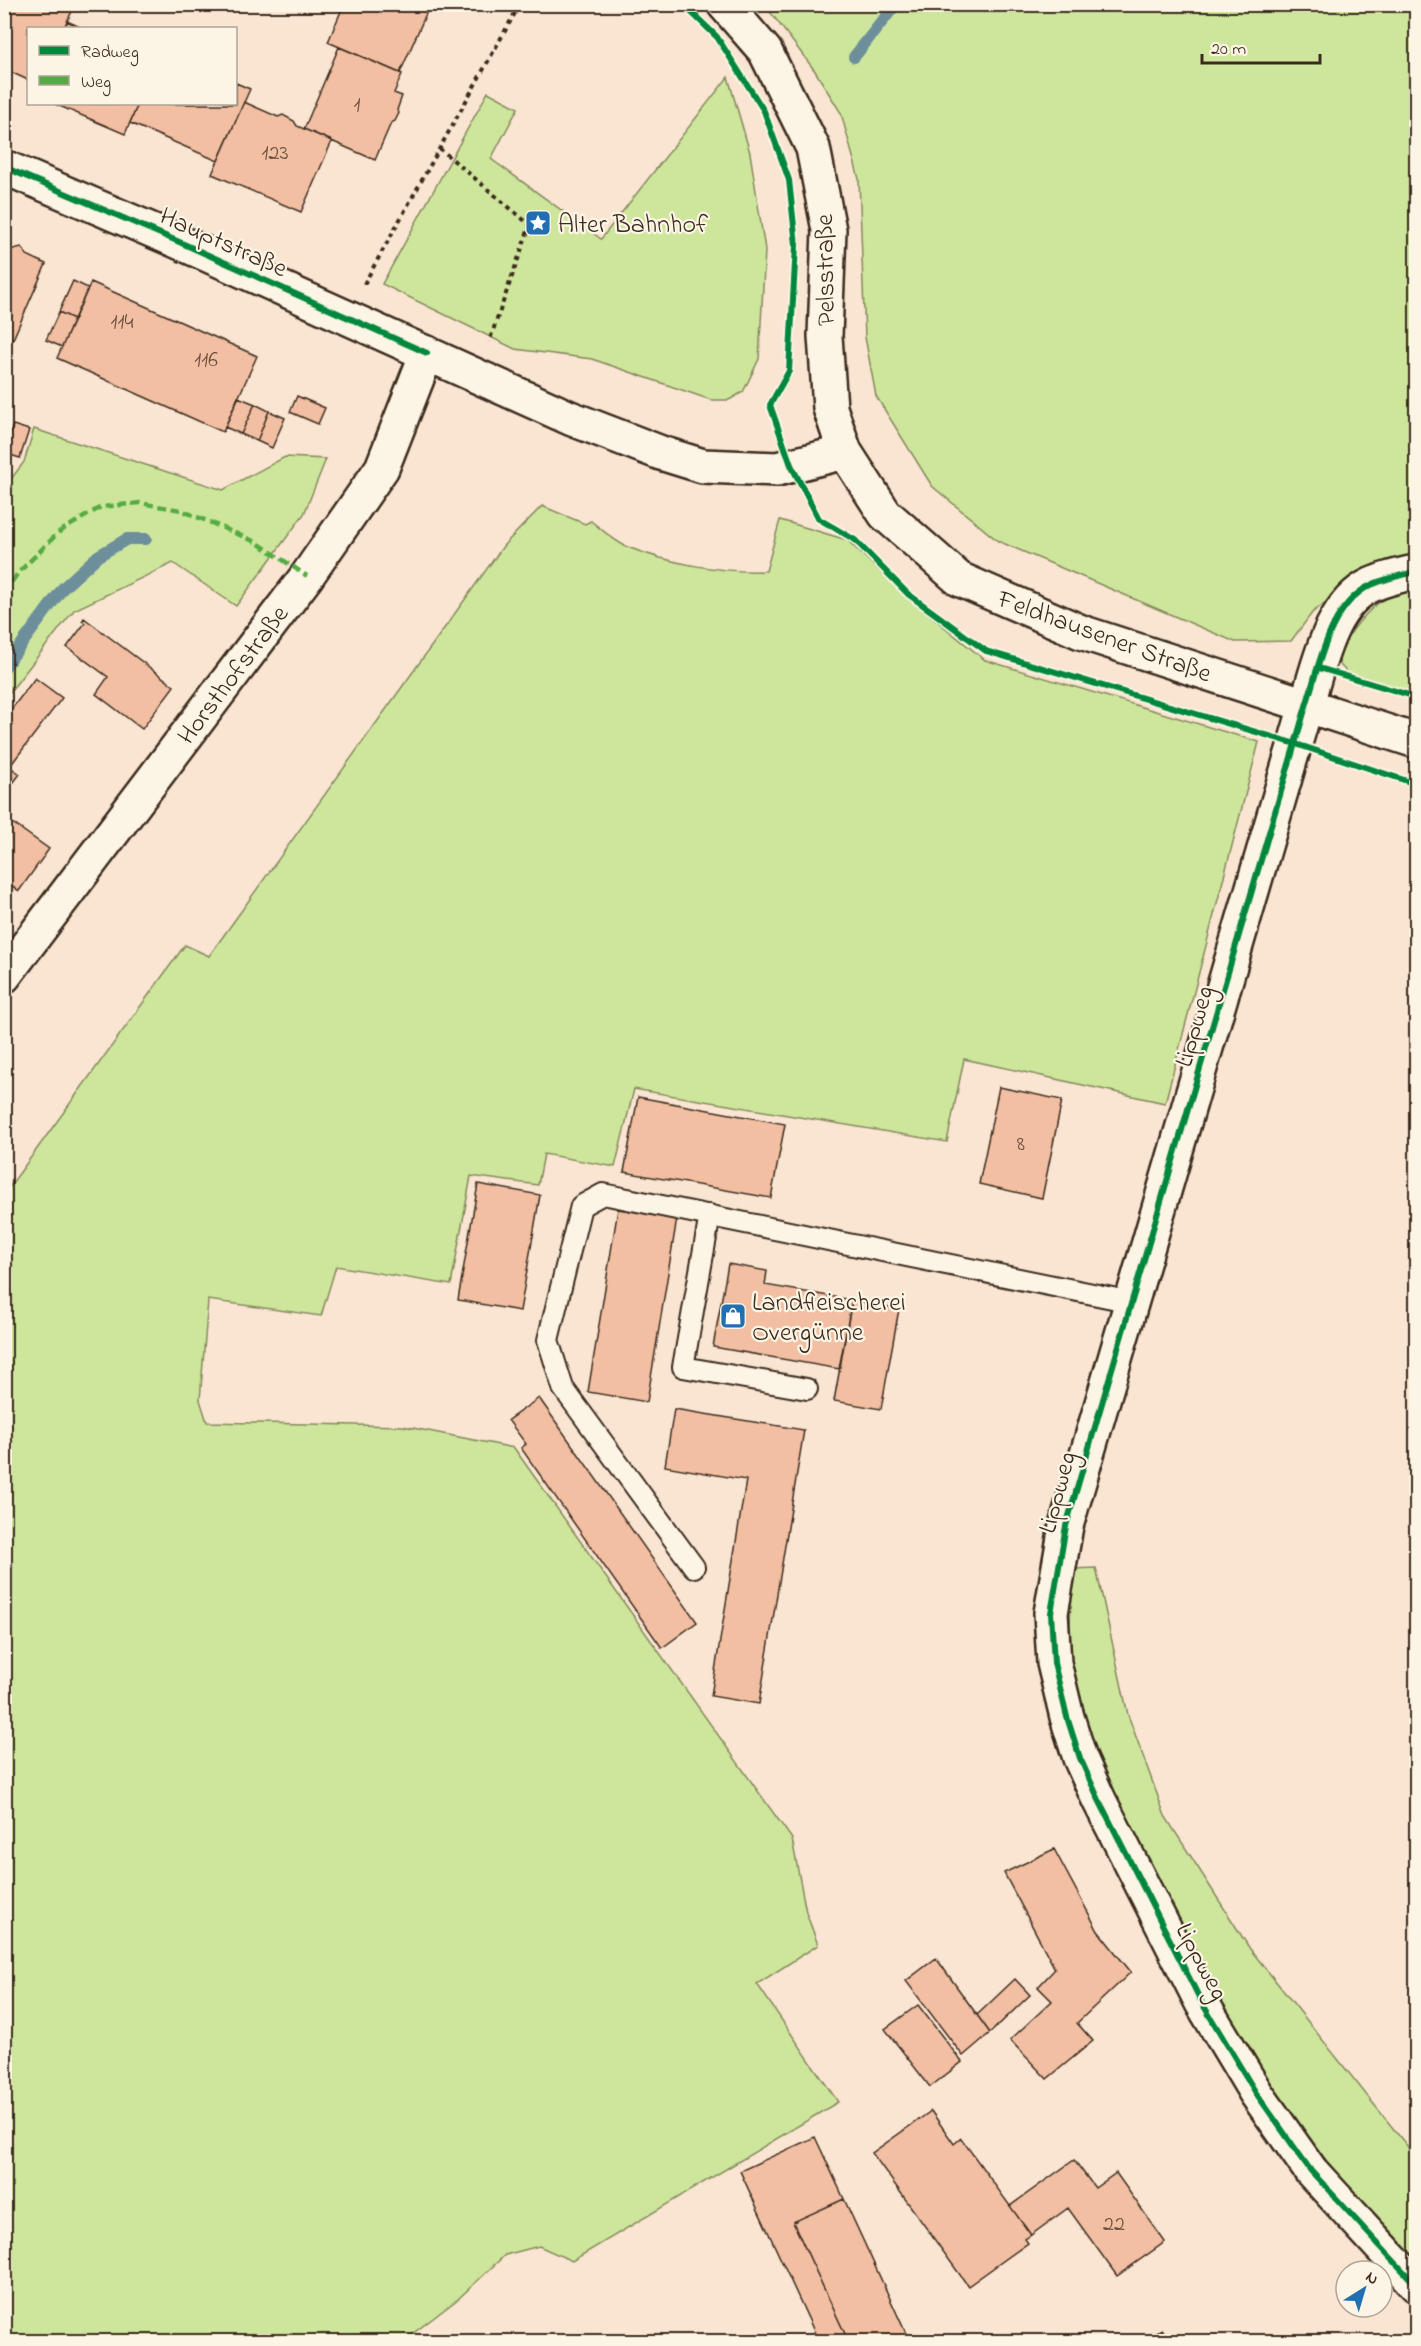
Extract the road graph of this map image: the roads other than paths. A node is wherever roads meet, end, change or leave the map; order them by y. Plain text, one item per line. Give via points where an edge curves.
1 (724, 4) edge
2 (4, 167) edge
3 (427, 353) junction
4 (845, 452) junction
5 (1416, 572) edge
6 (1306, 706) junction
7 (1416, 741) edge
8 (4, 976) edge
9 (710, 1215) junction
10 (1132, 1302) junction
11 (807, 1389) dead end
12 (694, 1567) dead end
13 (1416, 2285) edge

1 - 4 street, Pelsstraße via 765,51 813,148 829,230 825,336 830,408
2 - 3 street, Hauptstraße
3 - 4 street, Hauptstraße via 589,426 703,466 777,469
3 - 8 street, Horsthofstraße via 382,468 306,576
4 - 6 street, Feldhausener Straße via 885,514 959,579 1081,632
5 - 6 street, Lippweg via 1369,586 1349,603 1334,624
6 - 7 street, Feldhausener Straße
6 - 10 street, Lippweg
9 - 10 lane
9 - 11 lane via 683,1367
9 - 12 lane via 603,1194 581,1206 548,1340 563,1388
10 - 13 street, Lippweg via 1066,1526 1056,1578 1051,1613 1054,1663 1067,1717 1080,1758 1140,1884 1202,2003 1256,2093 1311,2171

